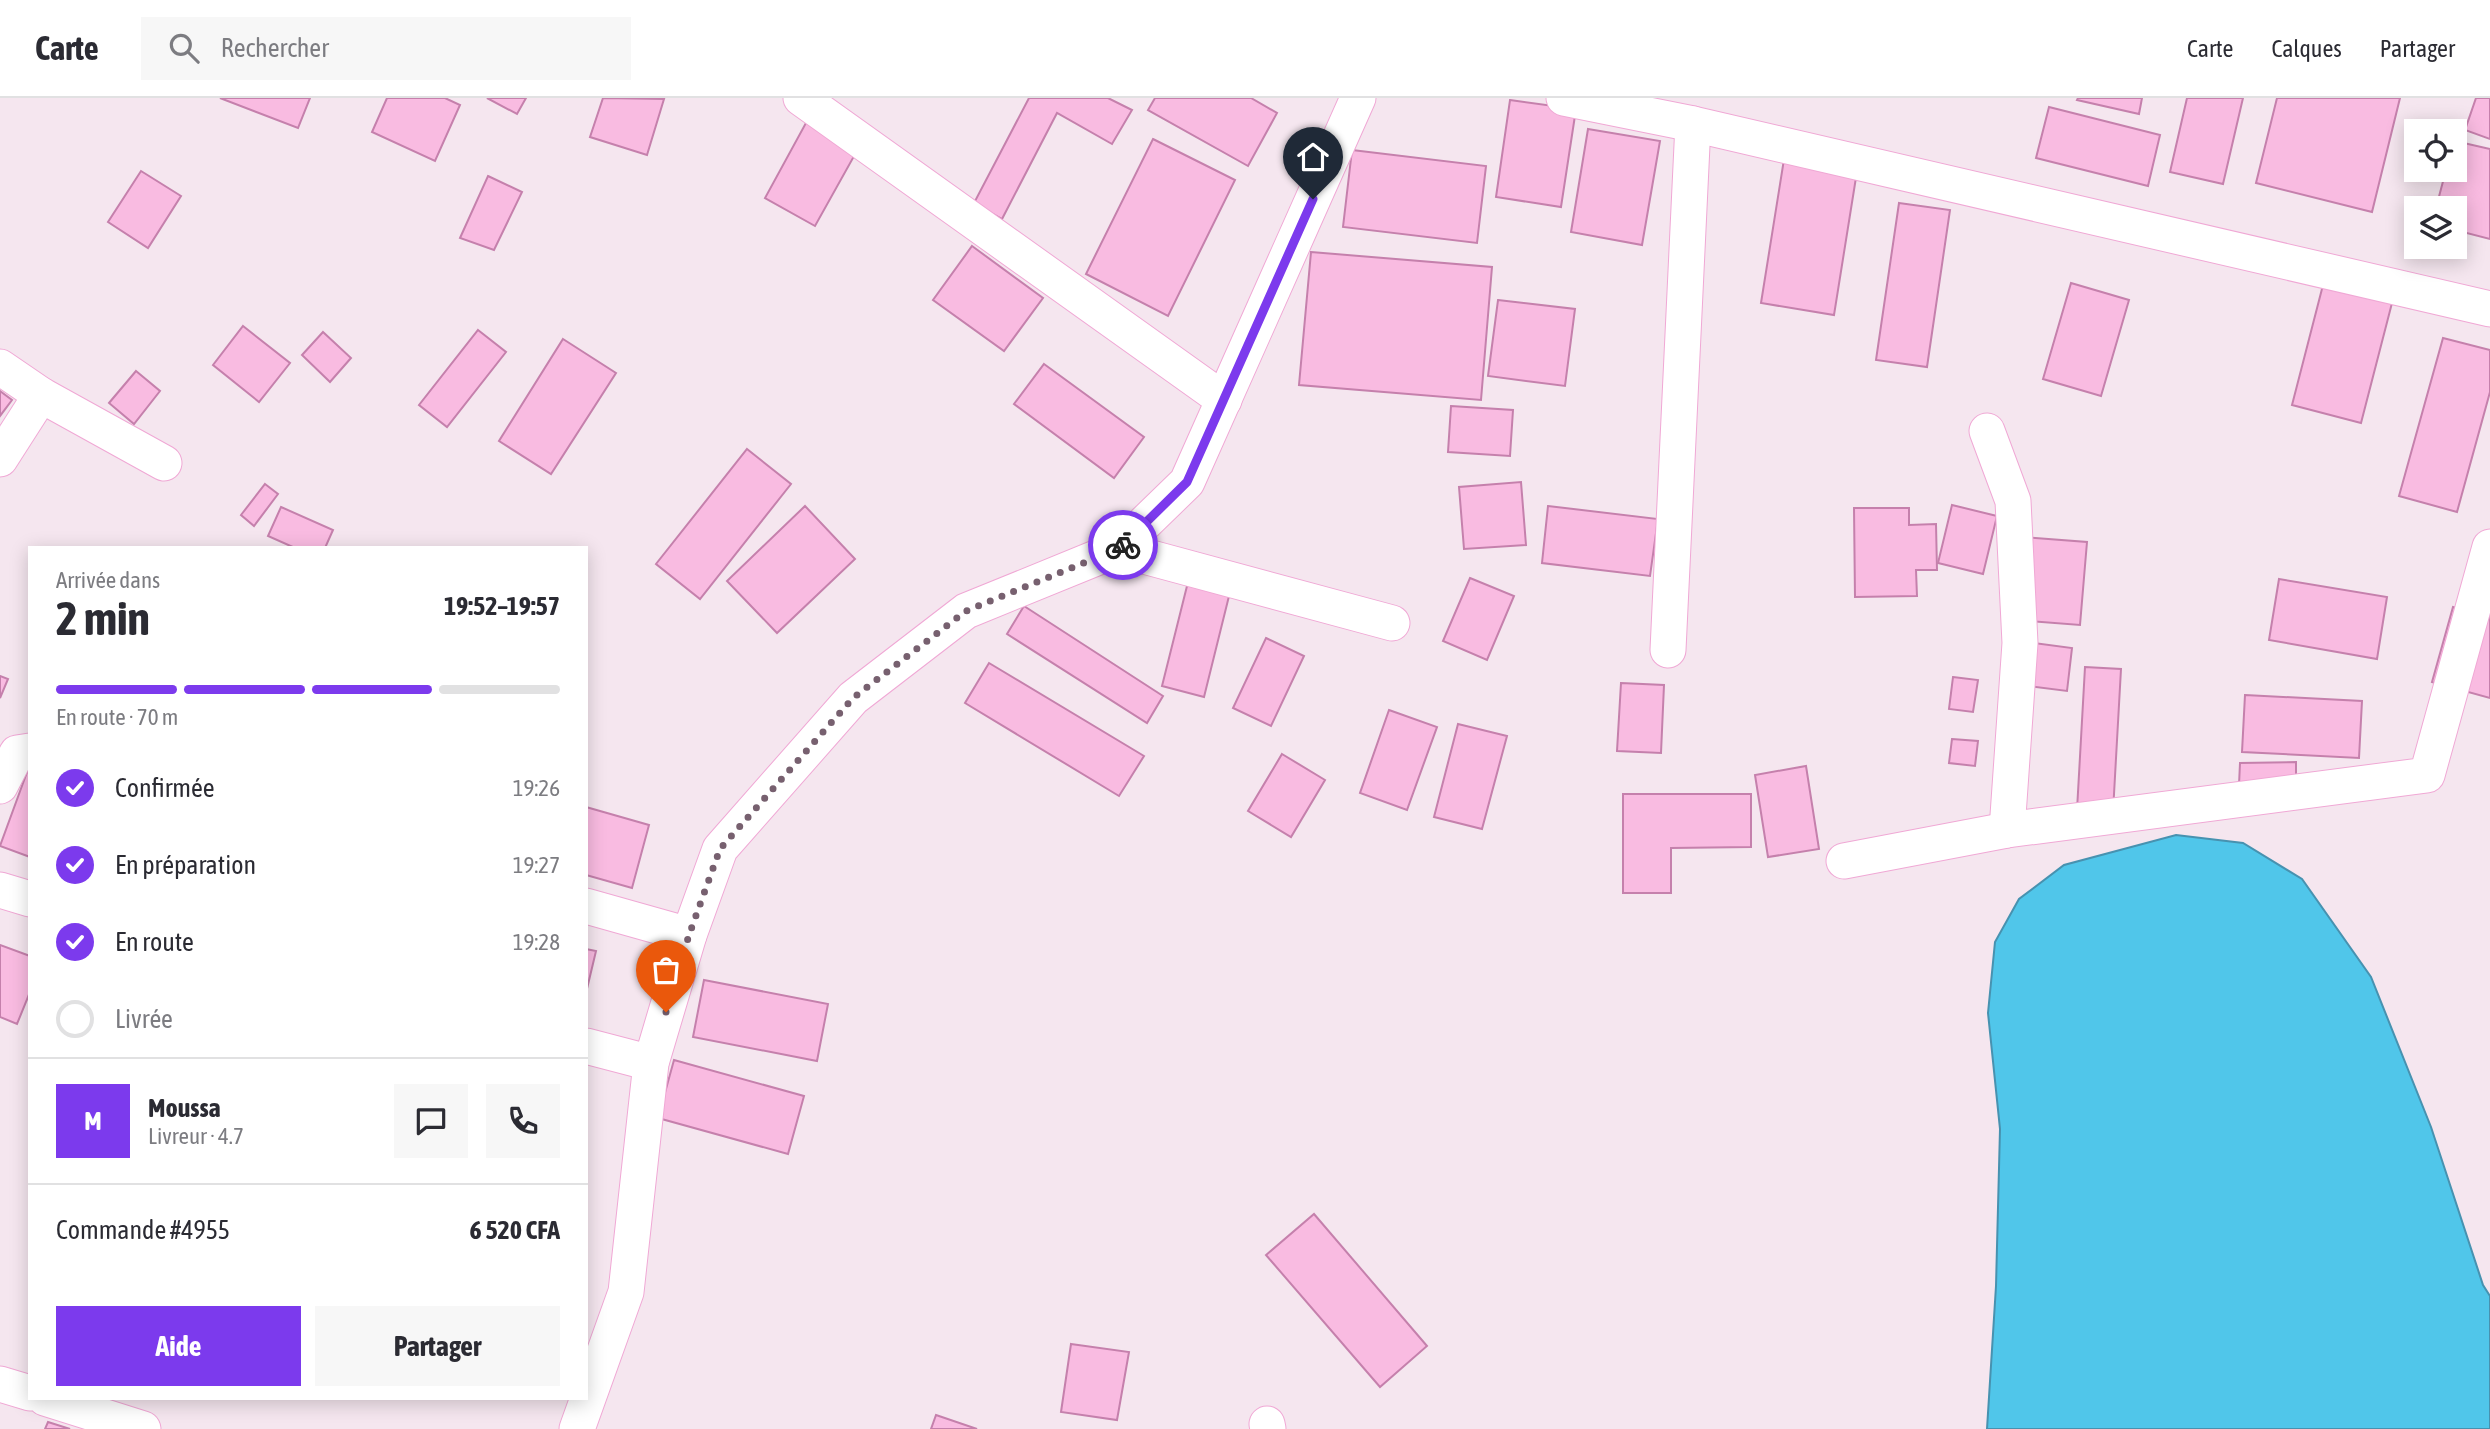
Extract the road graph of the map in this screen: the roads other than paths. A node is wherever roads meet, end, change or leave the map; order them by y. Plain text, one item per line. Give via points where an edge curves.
1 (801, 98) edge
2 (1358, 98) edge
3 (1564, 98) edge
4 (1693, 124) junction
5 (2490, 309) edge
6 (0, 368) edge
7 (41, 395) junction
8 (1224, 400) junction
9 (1987, 431) dead end
10 (0, 459) edge
11 (164, 463) dead end
12 (2490, 547) edge
13 (1118, 549) junction
14 (1391, 623) dead end
15 (1668, 650) dead end
16 (28, 751) edge
17 (0, 786) edge
18 (2007, 830) junction
19 (1844, 861) dead end
20 (0, 890) edge
21 (28, 898) edge
22 (588, 907) edge
23 (689, 935) junction
24 (588, 1047) edge
25 (651, 1063) junction
26 (0, 1384) edge
27 (28, 1393) edge
28 (588, 1398) edge
29 (51, 1400) edge
30 (587, 1400) edge
31 (144, 1429) edge
32 (577, 1429) edge

1 - 8 street
2 - 8 street
3 - 4 street
4 - 5 street
4 - 15 street
6 - 7 street
7 - 10 street
7 - 11 street
8 - 13 street via 1187,482
9 - 18 street via 2013,500 2020,643
12 - 18 street via 2427,775
13 - 14 street
13 - 23 street via 966,611 853,698 720,849
16 - 17 street via 17,754
18 - 19 street
20 - 21 street
22 - 23 street
23 - 25 street
24 - 25 street
25 - 28 street via 626,1292
26 - 27 street
29 - 31 street
30 - 32 street

